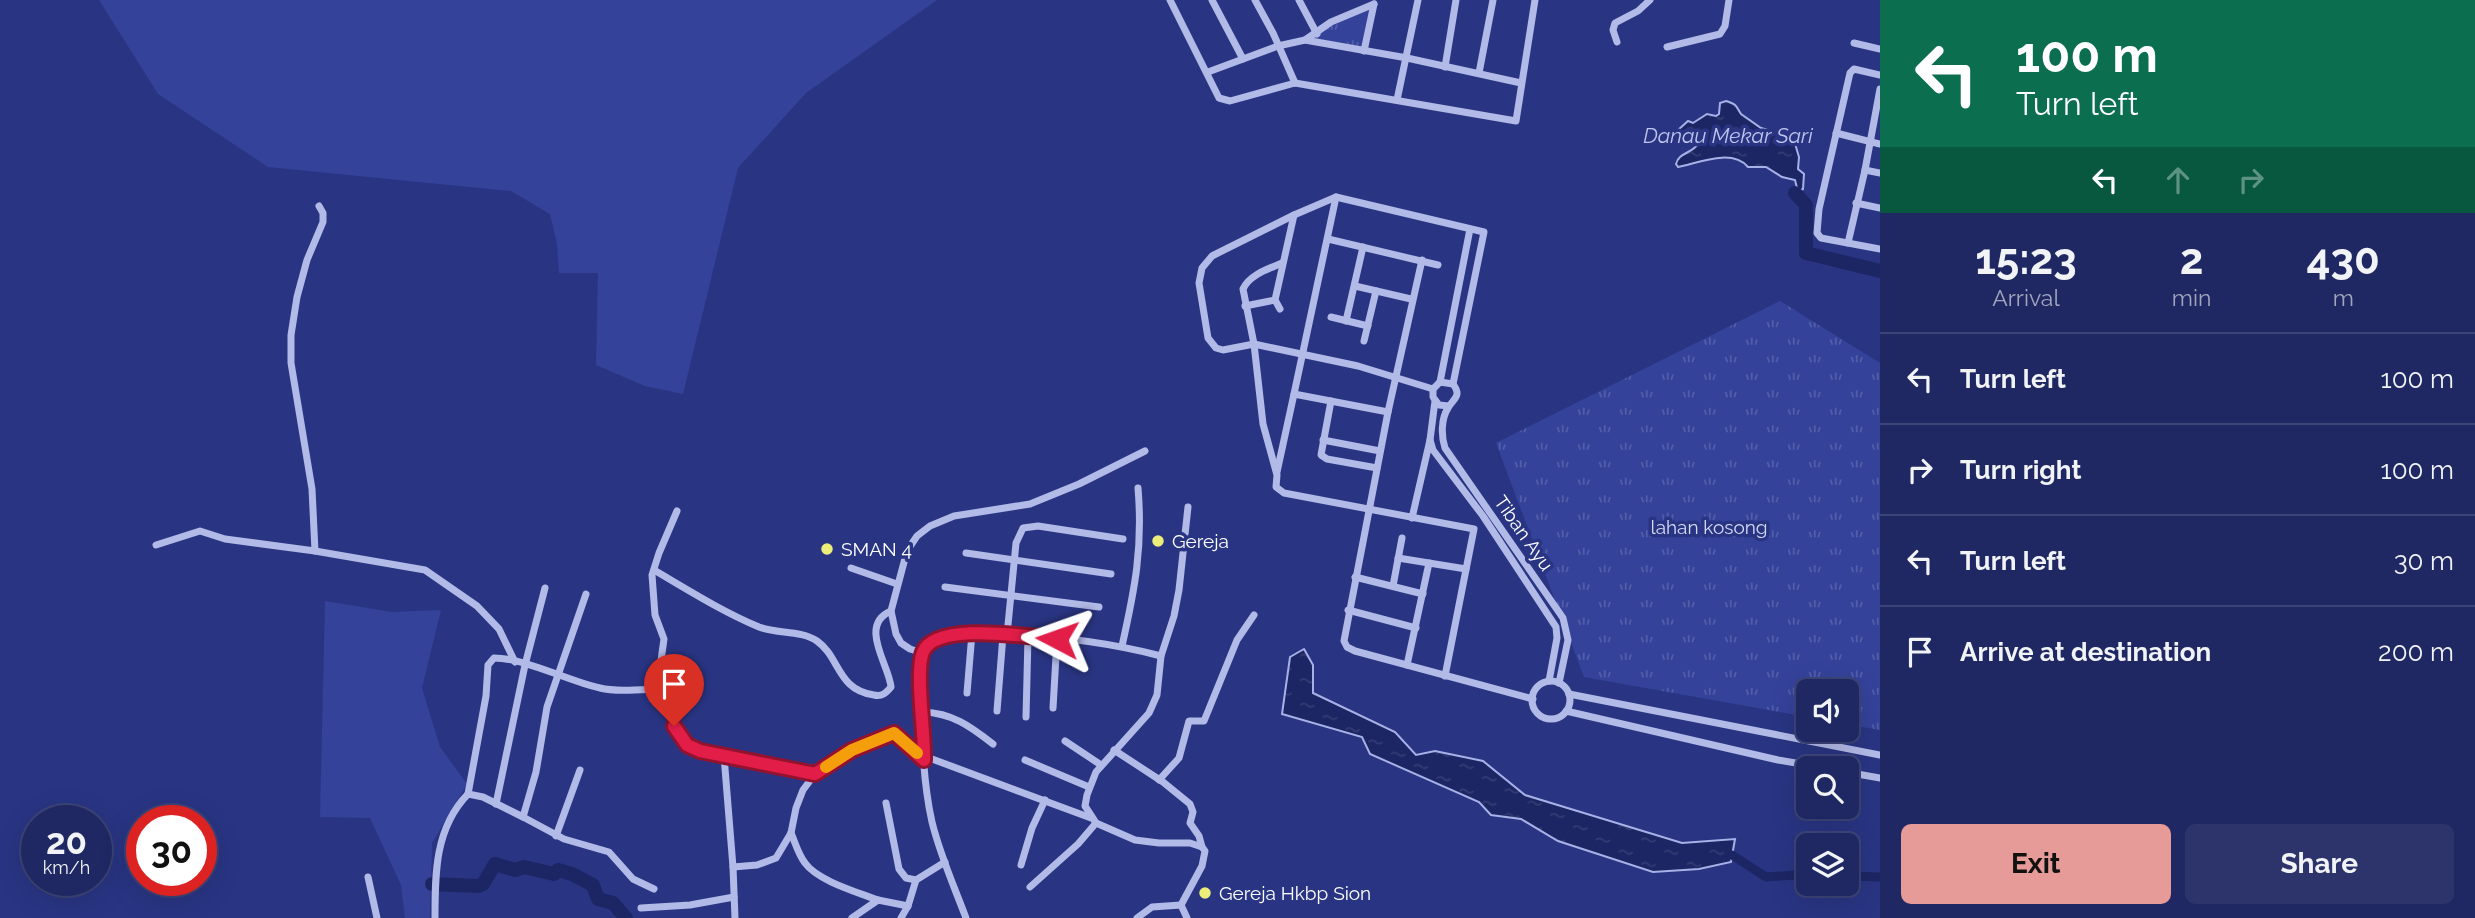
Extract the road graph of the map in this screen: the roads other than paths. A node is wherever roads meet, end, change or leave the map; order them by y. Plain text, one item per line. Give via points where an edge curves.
1 (1170, 0) edge
2 (1212, 0) edge
3 (1255, 0) edge
4 (1300, 0) edge
5 (1418, 0) edge
6 (1456, 0) edge
7 (1493, 0) edge
8 (1535, 0) edge
9 (1650, 0) edge
10 (1729, 0) edge
11 (1374, 2) edge
12 (1317, 34) junction
13 (1305, 40) junction
14 (1617, 42) dead end
15 (1854, 43) dead end
16 (1278, 46) junction
17 (1667, 47) dead end
18 (1880, 49) edge
19 (1364, 51) junction
20 (1243, 58) junction
21 (1407, 58) junction
22 (1445, 67) junction
23 (1208, 72) junction
24 (1479, 73) junction
25 (1880, 75) edge
26 (1295, 83) junction
27 (1521, 83) junction
28 (1880, 89) edge
29 (1397, 100) junction
30 (1878, 110) edge
31 (1836, 133) junction
32 (1869, 142) junction
33 (1880, 144) edge
34 (1865, 170) junction
35 (1880, 173) edge
36 (1336, 197) junction
37 (1856, 203) junction
38 (319, 206) dead end
39 (1880, 208) edge
40 (1294, 215) junction
41 (1470, 229) junction
42 (1328, 239) junction
43 (1847, 243) junction
44 (1363, 247) junction
45 (1880, 248) edge
46 (1422, 260) junction
47 (1282, 263) junction
48 (1438, 265) dead end
49 (1355, 286) junction
50 (1376, 291) junction
51 (1411, 299) junction
52 (1275, 300) junction
53 (1245, 306) junction
54 (1280, 309) dead end
55 (1331, 317) dead end
56 (1346, 321) junction
57 (1368, 326) junction
58 (1364, 341) dead end
59 (1254, 344) junction
60 (1302, 354) junction
61 (1396, 376) junction
62 (1440, 382) junction
63 (1453, 384) junction
64 (1433, 389) junction
65 (1294, 394) junction
66 (1331, 401) junction
67 (1435, 401) junction
68 (1449, 406) junction
69 (1388, 412) junction
70 (1324, 440) junction
71 (1430, 440) junction
72 (1145, 452) dead end
73 (1380, 452) junction
74 (1377, 468) junction
75 (1277, 475) junction
76 (1138, 488) dead end
77 (1188, 507) dead end
78 (1369, 509) junction
79 (677, 511) dead end
80 (1483, 516) junction
81 (1412, 519) junction
82 (1474, 529) junction
83 (1402, 538) dead end
84 (1123, 539) dead end
85 (156, 545) dead end
86 (315, 551) junction
87 (966, 553) dead end
88 (1398, 558) junction
89 (1014, 559) junction
90 (1429, 563) junction
91 (851, 568) dead end
92 (1466, 569) junction
93 (654, 570) junction
94 (1111, 574) dead end
95 (1355, 577) junction
96 (897, 584) junction
97 (1393, 586) junction
98 (944, 587) dead end
99 (545, 588) dead end
100 (586, 594) dead end
101 (1423, 594) junction
102 (1010, 595) junction
103 (1099, 607) dead end
104 (1349, 610) junction
105 (891, 611) junction
106 (1254, 615) dead end
107 (1416, 628) junction
108 (972, 633) junction
109 (1005, 635) junction
110 (1028, 637) junction
111 (1057, 639) junction
112 (1122, 646) junction
113 (923, 653) junction
114 (1161, 656) junction
115 (515, 662) junction
116 (525, 665) junction
117 (1407, 665) junction
118 (559, 674) junction
119 (1445, 676) junction
120 (1549, 681) junction
121 (1559, 683) junction
122 (657, 689) junction
123 (967, 693) dead end
124 (1569, 694) junction
125 (1532, 699) junction
126 (1053, 708) dead end
127 (997, 711) dead end
128 (1566, 711) junction
129 (923, 712) junction
130 (1026, 717) dead end
131 (1065, 741) dead end
132 (993, 744) dead end
133 (1114, 750) junction
134 (1880, 755) edge
135 (724, 756) junction
136 (924, 758) junction
137 (1025, 760) dead end
138 (1796, 763) edge
139 (1101, 765) junction
140 (580, 770) dead end
141 (815, 774) junction
142 (1859, 774) edge
143 (1880, 778) edge
144 (1159, 780) junction
145 (1089, 787) junction
146 (468, 794) junction
147 (1045, 800) junction
148 (886, 803) dead end
149 (496, 804) junction
150 (523, 817) junction
151 (1094, 821) junction
152 (791, 833) junction
153 (556, 836) junction
154 (1202, 847) junction
155 (945, 862) junction
156 (1021, 865) dead end
157 (733, 867) junction
158 (368, 877) dead end
159 (916, 880) junction
160 (1030, 887) dead end
161 (654, 890) dead end
162 (734, 897) junction
163 (878, 900) junction
164 (1181, 905) junction
165 (908, 906) junction
166 (641, 908) dead end
167 (377, 918) edge
168 (435, 918) edge
169 (735, 918) edge
170 (852, 918) edge
171 (901, 918) edge
172 (967, 918) edge
173 (1137, 918) edge
174 (1187, 918) edge

1 - 23 street
2 - 20 street
3 - 16 street
4 - 12 street
5 - 21 street
6 - 22 street
7 - 24 street
8 - 27 street
9 - 14 street via 1615,23
10 - 17 street via 1720,34
11 - 12 street via 1331,22
11 - 19 street
12 - 13 street
13 - 16 street
13 - 19 street
15 - 18 street
16 - 20 street
16 - 26 street
19 - 21 street
20 - 23 street
21 - 22 street
21 - 29 street
22 - 24 street
23 - 26 street via 1219,98 1226,101
24 - 27 street
25 - 31 street via 1851,71
26 - 29 street
27 - 29 street via 1516,121
28 - 30 street
30 - 32 street
31 - 32 street
31 - 43 street via 1817,233
32 - 33 street
32 - 34 street
34 - 35 street
34 - 37 street
36 - 40 street
36 - 41 street
36 - 42 street
37 - 39 street
37 - 43 street
38 - 86 street via 323,222 307,260 291,335 291,363 312,489
40 - 47 street
40 - 59 street via 1212,256 1200,275 1210,342 1223,350
41 - 62 street
41 - 63 street via 1485,232
42 - 44 street
42 - 60 street
43 - 45 street
44 - 46 street
44 - 49 street
46 - 48 street
46 - 51 street
47 - 52 street
47 - 53 street via 1245,284
49 - 50 street
49 - 56 street
50 - 51 street
50 - 57 street
51 - 61 street
52 - 53 street
52 - 54 street
53 - 59 street
55 - 56 street
56 - 57 street
57 - 58 street
59 - 60 street
59 - 75 street via 1262,424
60 - 61 street
60 - 65 street
61 - 64 street
61 - 69 street
62 - 63 street
62 - 64 street
63 - 68 street via 1458,393
64 - 67 street
65 - 66 street
65 - 75 street
66 - 69 street
66 - 70 street
67 - 68 street
67 - 71 street
68 - 121 street, Tiban Ayu via 1442,436 1445,447 1563,618 1568,640
69 - 73 street
70 - 73 street
70 - 74 street via 1324,458
71 - 80 street, Tiban Ayu
71 - 81 street
72 - 96 street via 1030,504 954,516 930,526 911,542
73 - 74 street
74 - 78 street
75 - 78 street via 1276,487 1281,492
76 - 112 street via 1139,560
77 - 114 street via 1179,590
78 - 81 street
78 - 95 street
79 - 93 street
80 - 82 street
80 - 120 street, Tiban Ayu via 1556,627
81 - 82 street
82 - 92 street
83 - 88 street
84 - 89 street via 1028,526 1019,533
85 - 86 street via 200,531 225,539
86 - 115 street via 412,566 437,576 499,629
87 - 89 street
88 - 90 street
88 - 97 street
89 - 94 street
89 - 102 street
90 - 92 street
90 - 101 street
91 - 96 street
92 - 119 street
93 - 105 street via 762,628 817,640 844,679 871,695 880,696 891,687 878,652 877,627
93 - 122 street via 654,615 664,639
95 - 97 street
95 - 104 street
96 - 105 street
97 - 101 street
98 - 102 street
99 - 116 street
100 - 118 street
101 - 107 street
102 - 103 street
102 - 109 street
104 - 107 street
104 - 117 street via 1347,647
105 - 113 street via 901,643
106 - 144 street via 1237,640 1205,721 1189,721 1178,758
107 - 117 street
108 - 109 street
108 - 113 street via 933,640
108 - 123 street
109 - 110 street
109 - 127 street
110 - 111 street
110 - 130 street
111 - 112 street
111 - 126 street
112 - 114 street
113 - 129 street
114 - 133 street via 1154,704
115 - 116 street
115 - 146 street via 497,657 489,662
116 - 118 street
116 - 149 street
117 - 119 street
118 - 122 street via 617,691
118 - 150 street via 547,707
119 - 125 street
120 - 121 street
120 - 125 street via 1538,687
121 - 124 street
122 - 135 street via 667,696 674,726 687,745
124 - 128 street
124 - 134 street
125 - 128 street via 1536,711 1548,718
128 - 138 street
129 - 132 street via 953,717
129 - 136 street
131 - 139 street
133 - 139 street
133 - 144 street
135 - 141 street
135 - 157 street
136 - 141 street via 894,733 852,750
136 - 147 street
136 - 155 street via 932,822
137 - 145 street
139 - 145 street
140 - 153 street
141 - 152 street via 800,799
142 - 143 street
144 - 154 street via 1191,806 1190,823
145 - 151 street via 1086,806
146 - 149 street
146 - 168 street via 454,810 440,842
147 - 151 street
147 - 156 street
148 - 159 street via 900,869 906,878
149 - 150 street
150 - 153 street
151 - 154 street via 1136,840
151 - 160 street via 1079,844
152 - 157 street via 776,858
152 - 163 street via 812,870
153 - 161 street via 609,852 633,879
154 - 164 street via 1202,866
155 - 159 street
155 - 172 street
157 - 162 street
158 - 167 street
159 - 165 street
162 - 166 street
162 - 169 street
163 - 165 street
163 - 170 street
164 - 173 street via 1152,907
164 - 174 street
165 - 171 street

